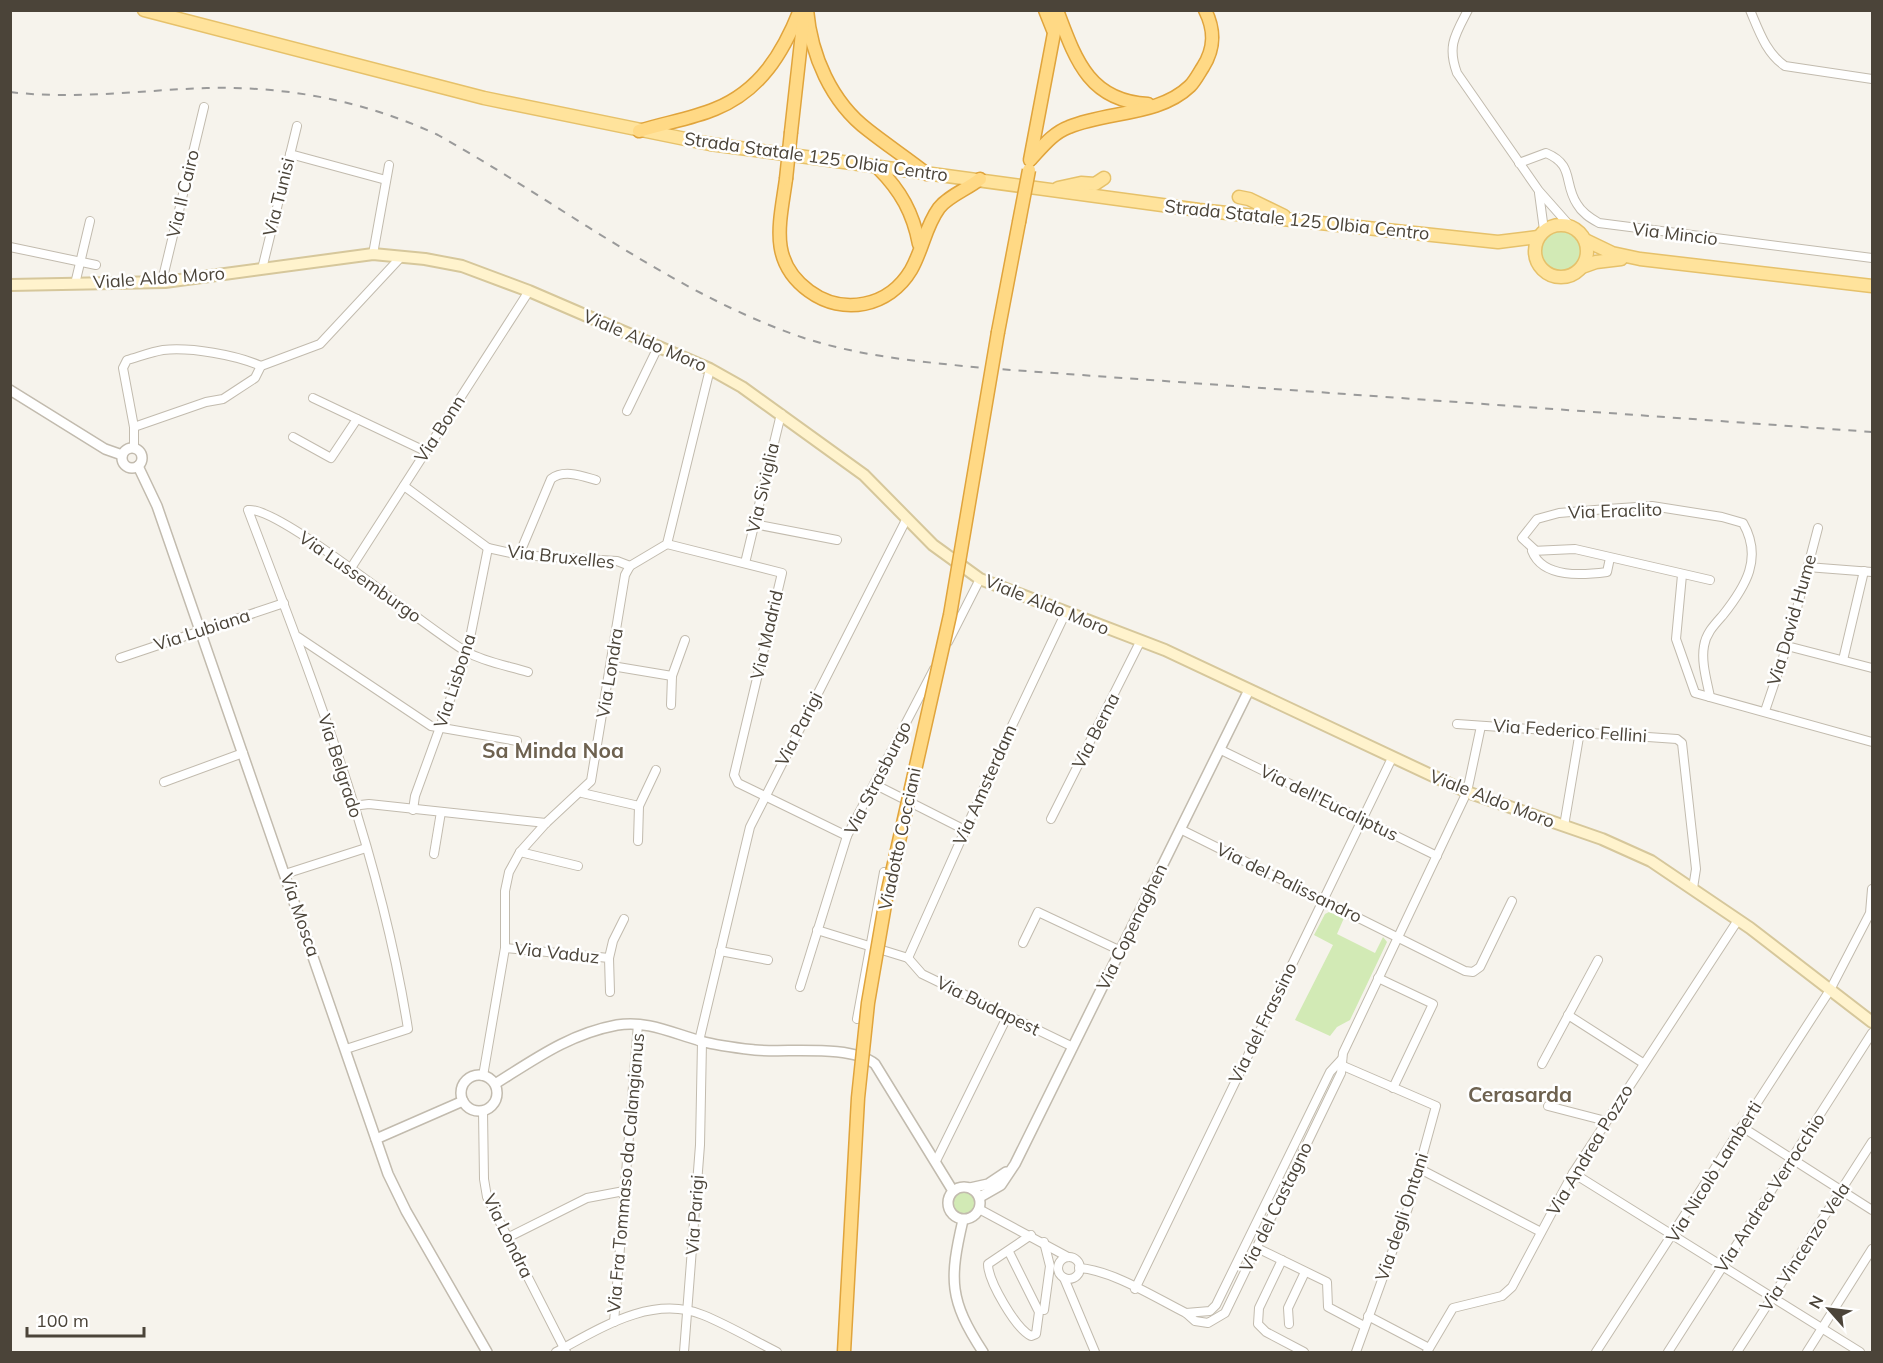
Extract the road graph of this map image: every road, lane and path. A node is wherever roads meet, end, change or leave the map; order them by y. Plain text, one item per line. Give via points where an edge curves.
1 (144, 10) edge
2 (804, 10) edge
3 (1205, 10) edge
4 (1467, 10) edge
5 (1750, 10) edge
6 (1054, 11) edge
7 (1872, 79) edge
8 (1175, 96) junction
9 (204, 107) dead end
10 (297, 126) dead end
11 (639, 131) junction
12 (290, 154) junction
13 (1519, 163) junction
14 (1030, 164) junction
15 (389, 165) dead end
16 (878, 168) junction
17 (927, 174) junction
18 (980, 178) junction
19 (1104, 178) dead end
20 (386, 180) junction
21 (1048, 190) junction
22 (1539, 191) junction
23 (1239, 197) dead end
24 (1290, 220) junction
25 (90, 221) dead end
26 (1569, 226) junction
27 (1541, 233) junction
28 (1585, 240) junction
29 (1498, 242) junction
30 (10, 247) edge
31 (920, 247) junction
32 (373, 254) junction
33 (401, 257) junction
34 (1872, 258) edge
35 (1640, 259) junction
36 (1536, 260) junction
37 (80, 262) junction
38 (96, 265) dead end
39 (1582, 267) junction
40 (262, 269) junction
41 (165, 282) junction
42 (75, 284) junction
43 (10, 285) edge
44 (1872, 286) edge
45 (529, 291) junction
46 (658, 347) junction
47 (261, 366) junction
48 (710, 369) junction
49 (10, 390) edge
50 (313, 398) dead end
51 (627, 411) dead end
52 (781, 414) junction
53 (357, 419) junction
54 (134, 427) junction
55 (294, 437) dead end
56 (134, 447) junction
57 (425, 451) junction
58 (122, 455) junction
59 (138, 466) junction
60 (596, 480) dead end
61 (404, 486) junction
62 (248, 510) joint
63 (908, 518) junction
64 (754, 524) junction
65 (1818, 528) dead end
66 (837, 540) dead end
67 (667, 544) junction
68 (488, 548) junction
69 (1535, 550) junction
70 (519, 555) junction
71 (1610, 558) junction
72 (745, 563) junction
73 (630, 566) junction
74 (1807, 567) junction
75 (351, 568) junction
76 (1868, 572) edge
77 (1682, 575) junction
78 (980, 579) junction
79 (1710, 580) dead end
80 (284, 603) junction
81 (1065, 614) junction
82 (200, 631) junction
83 (298, 637) junction
84 (685, 640) dead end
85 (1140, 642) junction
86 (1787, 646) junction
87 (467, 653) junction
88 (120, 658) dead end
89 (1843, 660) junction
90 (612, 666) junction
91 (1872, 668) edge
92 (528, 672) dead end
93 (672, 676) junction
94 (1249, 690) junction
95 (1710, 697) junction
96 (671, 705) dead end
97 (1765, 711) junction
98 (1457, 724) dead end
99 (1481, 726) junction
100 (439, 729) junction
101 (1580, 731) junction
102 (517, 741) dead end
103 (1872, 741) edge
104 (1221, 750) junction
105 (243, 753) junction
106 (1392, 758) junction
107 (656, 770) dead end
108 (164, 782) dead end
109 (874, 784) junction
110 (1467, 792) junction
111 (582, 793) junction
112 (765, 797) junction
113 (352, 806) junction
114 (639, 806) junction
115 (413, 810) junction
116 (441, 812) junction
117 (1051, 819) dead end
118 (1363, 820) junction
119 (546, 823) junction
120 (1564, 826) junction
121 (965, 830) junction
122 (1182, 830) junction
123 (847, 836) junction
124 (638, 841) dead end
125 (366, 848) junction
126 (520, 852) junction
127 (434, 854) dead end
128 (1437, 856) junction
129 (578, 866) dead end
130 (884, 872) dead end
131 (285, 874) junction
132 (1693, 888) junction
133 (1872, 890) edge
134 (1324, 898) junction
135 (1512, 901) dead end
136 (624, 919) dead end
137 (1738, 920) junction
138 (816, 930) junction
139 (1397, 937) junction
140 (1023, 943) dead end
141 (871, 946) junction
142 (505, 948) junction
143 (720, 951) junction
144 (1121, 951) junction
145 (609, 958) junction
146 (908, 958) junction
147 (768, 960) dead end
148 (1598, 960) dead end
149 (1378, 978) junction
150 (800, 987) dead end
151 (1830, 990) junction
152 (610, 992) dead end
153 (1008, 1015) junction
154 (1568, 1015) junction
155 (857, 1019) dead end
156 (1872, 1022) edge
157 (638, 1024) junction
158 (1872, 1033) edge
159 (701, 1041) junction
160 (1073, 1047) junction
161 (346, 1049) junction
162 (1342, 1062) junction
163 (1643, 1063) junction
164 (1542, 1064) dead end
165 (483, 1076) junction
166 (495, 1084) junction
167 (1393, 1088) junction
168 (463, 1101) junction
169 (1548, 1106) dead end
170 (483, 1111) junction
171 (1606, 1121) junction
172 (1742, 1127) junction
173 (376, 1139) junction
174 (1872, 1142) edge
175 (1793, 1159) junction
176 (936, 1161) junction
177 (1015, 1164) junction
178 (1420, 1169) junction
179 (1573, 1173) junction
180 (970, 1188) junction
181 (1842, 1190) junction
182 (624, 1191) junction
183 (953, 1191) junction
184 (980, 1197) junction
185 (979, 1209) junction
186 (1872, 1210) edge
187 (963, 1220) junction
188 (1541, 1232) junction
189 (1031, 1235) junction
190 (1673, 1236) junction
191 (507, 1238) junction
192 (1044, 1242) junction
193 (1257, 1248) junction
194 (1872, 1249) edge
195 (1009, 1251) junction
196 (1068, 1257) junction
197 (1282, 1260) junction
198 (1050, 1266) junction
199 (1722, 1267) junction
200 (1080, 1268) junction
201 (1058, 1269) junction
202 (1305, 1272) junction
203 (1065, 1278) junction
204 (1135, 1288) junction
205 (1772, 1298) junction
206 (1044, 1310) dead end
207 (688, 1311) junction
208 (1186, 1312) junction
209 (1368, 1316) junction
210 (614, 1322) junction
211 (1289, 1324) dead end
212 (1364, 1326) junction
213 (1823, 1328) junction
214 (1601, 1345) junction
215 (760, 1348) edge
216 (1428, 1350) edge
217 (562, 1351) edge
218 (487, 1353) edge
219 (684, 1353) edge
220 (777, 1353) edge
221 (844, 1353) edge
222 (983, 1353) edge
223 (1095, 1353) edge
224 (1304, 1353) edge
225 (1356, 1353) edge
226 (1596, 1353) edge
227 (1608, 1353) edge
228 (1668, 1353) edge
229 (1737, 1353) edge
230 (1807, 1353) edge
231 (1860, 1353) edge

1 - 11 main road, Strada Statale 125 Olbia Centro via 473,95
2 - 11 highway via 767,73 748,90 716,109
2 - 17 highway via 810,39 837,98 866,129
2 - 31 highway, bridge via 778,238 784,262 800,284 822,301 843,307 869,304 894,290 911,270
3 - 8 highway via 1214,37 1207,60 1191,86
4 - 13 street via 1452,43 1451,58 1457,73
5 - 7 street via 1764,41 1785,66
6 - 8 highway via 1081,67 1096,87 1123,101 1147,104
6 - 14 highway, Viadotto Cocciani
8 - 14 highway via 1157,105 1067,128 1053,135
9 - 41 street, Via Il Cairo
10 - 12 street, Via Tunisi
11 - 16 main road, Strada Statale 125 Olbia Centro
12 - 20 street
12 - 40 street, Via Tunisi
13 - 22 street
13 - 34 street, Via Mincio via 1546,153 1558,158 1567,170 1575,203 1599,223
14 - 221 highway, Viadotto Cocciani, bridge via 950,615 886,899 868,1003 858,1098
15 - 20 street
16 - 17 main road, Strada Statale 125 Olbia Centro
16 - 31 highway via 892,182 915,220
17 - 18 main road, Strada Statale 125 Olbia Centro
18 - 21 main road, Strada Statale 125 Olbia Centro
18 - 31 highway via 942,205 927,225
19 - 21 main road via 1095,184
20 - 32 street
21 - 24 main road, Strada Statale 125 Olbia Centro
22 - 26 street
22 - 27 street
23 - 24 main road
24 - 29 main road, Strada Statale 125 Olbia Centro
25 - 37 street, Viale Aldo Moro
26 - 27 main road via 1556,225
26 - 28 main road
27 - 29 main road, Strada Statale 125 Olbia Centro
27 - 36 main road via 1534,249
28 - 35 main road via 1612,253
28 - 39 main road via 1587,254
29 - 36 main road, Strada Statale 125 Olbia Centro
30 - 37 street, Viale Aldo Moro
32 - 33 main road, Viale Aldo Moro
32 - 40 main road, Viale Aldo Moro
33 - 45 main road, Viale Aldo Moro via 462,266
33 - 47 street via 320,344
35 - 39 main road via 1610,259
35 - 44 main road
36 - 39 main road via 1553,276 1569,276
37 - 38 street, Viale Aldo Moro
37 - 42 street, Viale Aldo Moro
40 - 41 main road, Viale Aldo Moro
41 - 42 main road, Viale Aldo Moro
42 - 43 main road, Viale Aldo Moro
45 - 46 main road, Viale Aldo Moro
45 - 57 street, Via Bonn
46 - 48 main road, Viale Aldo Moro
46 - 51 street
47 - 54 street via 255,378 223,399
47 - 54 street via 212,354 164,350 127,360 123,368
48 - 52 main road, Viale Aldo Moro
48 - 67 street
49 - 58 street via 105,449
50 - 53 street
52 - 63 main road, Viale Aldo Moro via 864,475
52 - 64 street, Via Siviglia
53 - 55 street via 331,458
53 - 57 street
54 - 56 street
56 - 58 street
56 - 59 street via 142,454
57 - 61 street, Via Bonn
58 - 59 street via 126,466
59 - 82 street, Via Mosca via 157,506
60 - 70 street via 565,474 551,478
61 - 68 street, Via Bruxelles
61 - 75 street, Via Bonn
62 - 75 street, Via Lussemburgo via 256,509 271,517
62 - 80 street, Via Belgrado
63 - 78 main road, Viale Aldo Moro via 933,544
63 - 112 street, Via Parigi
64 - 66 street
64 - 72 street, Via Siviglia
65 - 74 street, Via David Hume
67 - 72 street, Via Madrid
67 - 73 street
68 - 70 street, Via Bruxelles
68 - 87 street, Via Lisbona
69 - 71 street via 1575,549
69 - 71 street via 1533,555 1545,565 1578,576 1607,572
69 - 95 street, Via Eraclito via 1522,538 1537,519 1559,513 1652,506 1722,516 1743,523 1751,538 1752,564 1735,599 1710,630 1704,646
70 - 73 street, Via Bruxelles via 617,561
71 - 77 street
72 - 112 street, Via Madrid via 782,573 734,774 738,783
73 - 90 street, Via Londra via 620,601
74 - 76 street
74 - 86 street, Via David Hume
75 - 87 street, Via Lussemburgo
76 - 89 street
77 - 79 street
77 - 95 street via 1676,639 1695,693
78 - 81 main road, Viale Aldo Moro
78 - 109 street, Via Strasburgo
80 - 82 street, Via Lubiana
80 - 83 street, Via Belgrado
81 - 85 main road, Viale Aldo Moro
81 - 121 street, Via Amsterdam
82 - 88 street, Via Lubiana
82 - 105 street, Via Mosca
83 - 100 street
83 - 113 street, Via Belgrado
84 - 93 street
85 - 94 main road, Viale Aldo Moro
85 - 117 street, Via Berna
86 - 89 street
86 - 97 street, Via David Hume
87 - 92 street, Via Lussemburgo
87 - 100 street, Via Lisbona
89 - 91 street
90 - 93 street
90 - 111 street, Via Londra via 591,781
93 - 96 street
94 - 104 street, Via Copenaghen
94 - 106 main road, Viale Aldo Moro
95 - 97 street
97 - 103 street
98 - 99 street, Via Federico Fellini
99 - 101 street, Via Federico Fellini
99 - 110 street, Via del Castagno
100 - 102 street
100 - 115 street, Via Lisbona
101 - 120 street
101 - 132 street, Via Federico Fellini via 1677,739 1682,743 1696,869
104 - 118 street, Via dell'Eucaliptus
104 - 122 street, Via Copenaghen
105 - 108 street
105 - 131 street, Via Mosca
106 - 110 main road, Viale Aldo Moro
106 - 118 street, Via del Frassino
107 - 114 street
109 - 121 street
109 - 123 street, Via Strasburgo
110 - 120 main road, Viale Aldo Moro
110 - 128 street, Via del Castagno
111 - 114 street
111 - 119 street, Via Londra
112 - 123 street
112 - 143 street, Via Parigi via 750,827
113 - 115 street via 369,804
113 - 125 street, Via Belgrado
114 - 124 street
115 - 116 street
116 - 119 street
116 - 127 street
118 - 128 street, Via dell'Eucaliptus
118 - 134 street, Via del Frassino
119 - 126 street, Via Londra
120 - 132 main road, Viale Aldo Moro via 1651,861
121 - 146 street, Via Amsterdam
122 - 134 street, Via del Palissandro
122 - 144 street, Via Copenaghen
123 - 138 street, Via Strasburgo
125 - 131 street
125 - 161 street, Via Belgrado via 408,1029
126 - 129 street
126 - 142 street, Via Londra via 509,872 505,891
128 - 139 street, Via del Castagno
130 - 141 street
131 - 161 street, Via Mosca
132 - 137 main road, Viale Aldo Moro
133 - 151 street, Via Nicolò Lamberti via 1870,913
134 - 139 street, Via del Palissandro
134 - 204 street, Via del Frassino
135 - 139 street, Via del Palissandro via 1480,967 1473,972
136 - 145 street, Via Vaduz
137 - 151 main road, Viale Aldo Moro
137 - 163 street, Via Andrea Pozzo
138 - 141 street
138 - 150 street, Via Strasburgo
139 - 149 street, Via del Castagno
140 - 144 street via 1038,912
141 - 146 street
141 - 155 street
142 - 145 street, Via Vaduz
142 - 165 street, Via Londra
143 - 147 street
143 - 159 street, Via Parigi
144 - 160 street, Via Copenaghen
145 - 152 street, Via Vaduz
146 - 153 street, Via Budapest via 922,974
148 - 154 street
149 - 162 street, Via del Castagno
149 - 167 street via 1433,1004
151 - 156 main road, Viale Aldo Moro
151 - 172 street, Via Nicolò Lamberti
153 - 160 street, Via Budapest
153 - 176 street
154 - 163 street
154 - 164 street
157 - 159 street
157 - 166 street via 620,1024 575,1035
157 - 182 street, Via Fra Tommaso da Calangianus
158 - 175 street, Via Andrea Verrocchio
159 - 176 street via 767,1051 865,1057 875,1064
159 - 207 street, Via Parigi via 700,1145
160 - 177 street, Via Copenaghen
161 - 173 street, Via Mosca
162 - 167 street
162 - 193 street, Via del Castagno via 1341,1073
162 - 208 street, Via del Castagno via 1330,1072 1216,1305 1210,1311
163 - 171 street, Via Andrea Pozzo
165 - 166 street
165 - 168 street via 466,1081 461,1092
166 - 170 street via 495,1102
167 - 178 street, Via degli Ontani via 1436,1106
168 - 170 street via 472,1110
168 - 173 street
169 - 171 street
170 - 191 street, Via Londra via 485,1190
171 - 179 street, Via Andrea Pozzo
172 - 175 street
172 - 190 street, Via Nicolò Lamberti
173 - 218 street, Via Mosca via 406,1211
174 - 181 street, Via Vincenzo Vela
175 - 181 street
175 - 199 street, Via Andrea Verrocchio
176 - 183 street
177 - 180 street, Via Copenaghen via 994,1181
177 - 184 street, Via Copenaghen via 1001,1185
178 - 188 street
178 - 209 street, Via degli Ontani
179 - 188 street, Via Andrea Pozzo
179 - 190 street
180 - 183 street
180 - 184 street
181 - 186 street
181 - 205 street, Via Vincenzo Vela
182 - 191 street via 586,1198
182 - 210 street, Via Fra Tommaso da Calangianus
183 - 187 street via 948,1206 955,1217
184 - 185 street
185 - 187 street via 973,1217
185 - 189 street
187 - 222 street via 956,1251 955,1293 959,1312
188 - 216 street, Via Andrea Pozzo via 1506,1293 1453,1308
189 - 192 street
189 - 195 street
190 - 199 street
190 - 214 street, Via Nicolò Lamberti
191 - 217 street, Via Londra
192 - 196 street
192 - 198 street
193 - 197 street
193 - 208 street, Via del Castagno via 1224,1313 1208,1323 1195,1321
194 - 213 street
195 - 195 street via 1039,1312 1038,1328 1031,1336 1014,1319 988,1268 991,1260
196 - 200 street via 1076,1260
196 - 201 street
197 - 202 street
197 - 224 street via 1259,1308 1258,1324
198 - 201 street
198 - 206 street
199 - 205 street
199 - 228 street, Via Andrea Verrocchio
200 - 203 street via 1074,1277
200 - 204 street, Via del Castagno via 1095,1270
201 - 203 street
202 - 211 street via 1288,1308
202 - 212 street via 1327,1282 1328,1307
203 - 223 street
204 - 208 street, Via del Castagno
205 - 213 street
205 - 229 street, Via Vincenzo Vela
207 - 210 street via 648,1311
207 - 215 street via 702,1314
207 - 219 street, Via Parigi
209 - 212 street, Via degli Ontani
209 - 216 street
210 - 217 street
212 - 225 street, Via degli Ontani
213 - 230 street
213 - 231 street
214 - 226 street, Via Nicolò Lamberti
214 - 227 street
215 - 220 street

